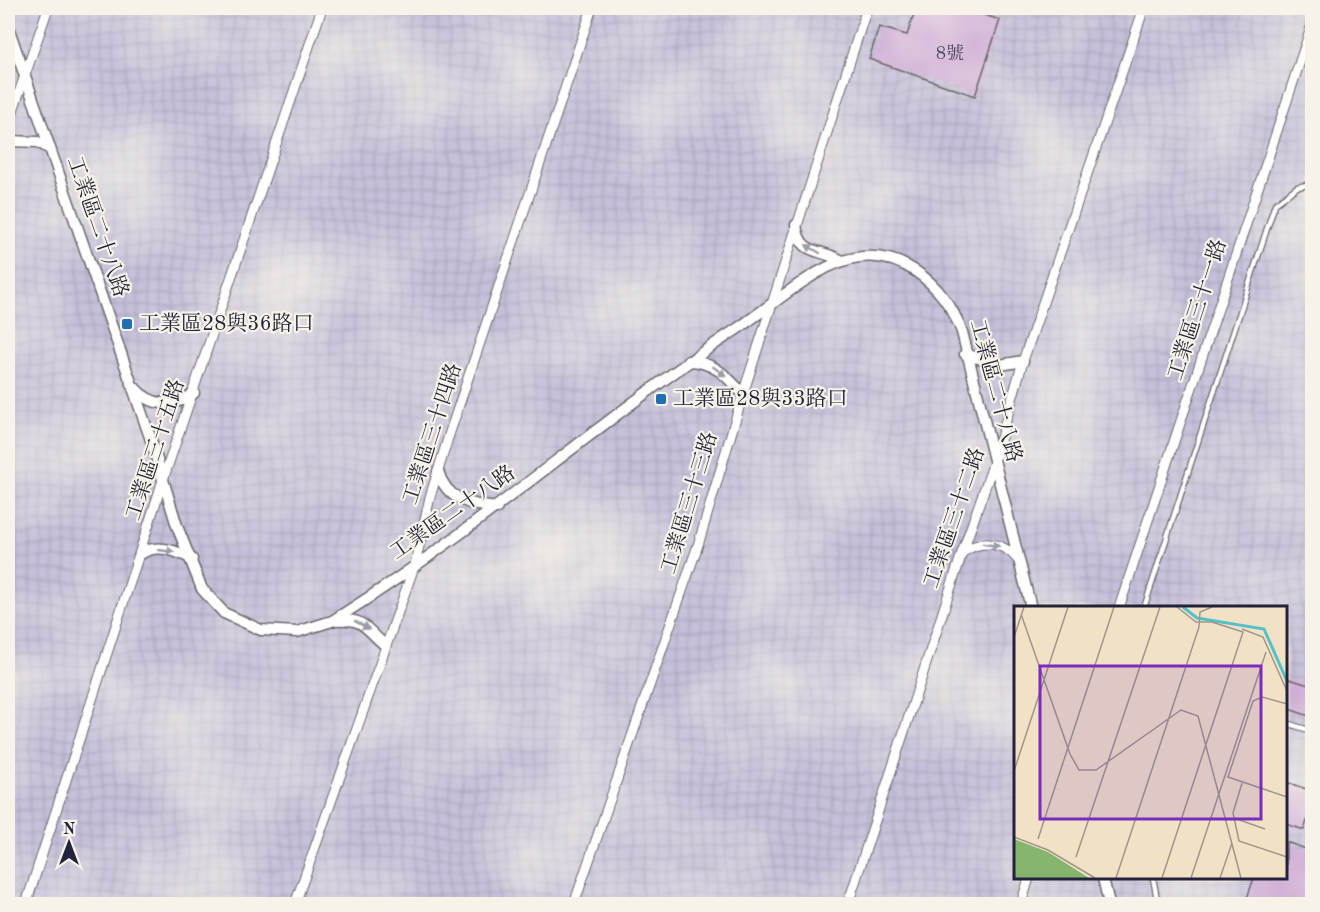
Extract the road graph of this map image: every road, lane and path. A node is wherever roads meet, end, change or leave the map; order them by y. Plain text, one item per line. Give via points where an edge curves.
1 (48, 8) edge
2 (322, 8) edge
3 (592, 8) edge
4 (867, 8) edge
5 (1144, 8) edge
6 (1312, 25) edge
7 (8, 27) edge
8 (24, 76) junction
9 (8, 124) edge
10 (8, 141) edge
11 (48, 148) junction
12 (1312, 184) edge
13 (796, 225) junction
14 (842, 261) junction
15 (771, 306) junction
16 (965, 354) junction
17 (687, 361) junction
18 (1023, 361) junction
19 (131, 382) junction
20 (194, 393) junction
21 (743, 394) junction
22 (994, 462) junction
23 (438, 471) junction
24 (163, 480) junction
25 (497, 508) junction
26 (962, 553) junction
27 (141, 554) junction
28 (192, 559) junction
29 (1018, 560) junction
30 (414, 564) junction
31 (1030, 606) edge
32 (1120, 606) edge
33 (1144, 606) edge
34 (332, 621) junction
35 (385, 645) junction
36 (1287, 723) edge
37 (1312, 731) edge
38 (1029, 879) edge
39 (1103, 879) edge
40 (1153, 879) edge
41 (26, 904) edge
42 (295, 904) edge
43 (574, 904) edge
44 (848, 904) edge
45 (1021, 904) edge
46 (1109, 904) edge
47 (1158, 904) edge

1 - 8 street
2 - 20 street, 工業區三十五路
3 - 23 street, 工業區三十四路
4 - 13 street, 工業區三十三路
5 - 18 street, 工業區三十二路
6 - 32 street, 工業區三十一路
7 - 8 street, 工業區二十八路
8 - 9 street
8 - 11 street, 工業區二十八路
10 - 11 street via 38,142
11 - 19 street, 工業區二十八路
12 - 33 lane via 1297,187 1275,204
14 -> 13 street via 808,248
13 - 15 street, 工業區三十三路
14 - 15 street, 工業區二十八路
14 - 16 street, 工業區二十八路 via 887,260 923,275 951,307 962,332
15 - 17 street, 工業區二十八路
15 - 21 street, 工業區三十三路
16 - 18 street via 1000,365
16 - 22 street, 工業區二十八路
17 -> 21 street via 717,368
17 - 25 street, 工業區二十八路
18 - 22 street, 工業區三十二路
19 - 20 street via 145,398 158,403 181,401
19 - 24 street, 工業區二十八路
20 - 24 street, 工業區三十五路
21 - 43 street, 工業區三十三路 via 699,542
22 - 26 street, 工業區三十二路
22 - 29 street, 工業區二十八路
23 - 25 street via 445,487 460,500
23 - 30 street, 工業區三十四路
24 - 27 street, 工業區三十五路
24 - 28 street, 工業區二十八路
25 - 30 street, 工業區二十八路
26 -> 29 street via 991,543
26 - 44 street, 工業區三十二路
27 -> 28 street via 159,549
27 - 41 street, 工業區三十五路
28 - 34 street, 工業區二十八路 via 202,589 242,624 286,633
29 - 31 street, 工業區二十八路
30 - 34 street, 工業區二十八路
30 - 35 street, 工業區三十四路
34 -> 35 street via 357,621
35 - 42 street, 工業區三十四路
36 - 37 lane
38 - 45 street
39 - 46 street
40 - 47 lane

